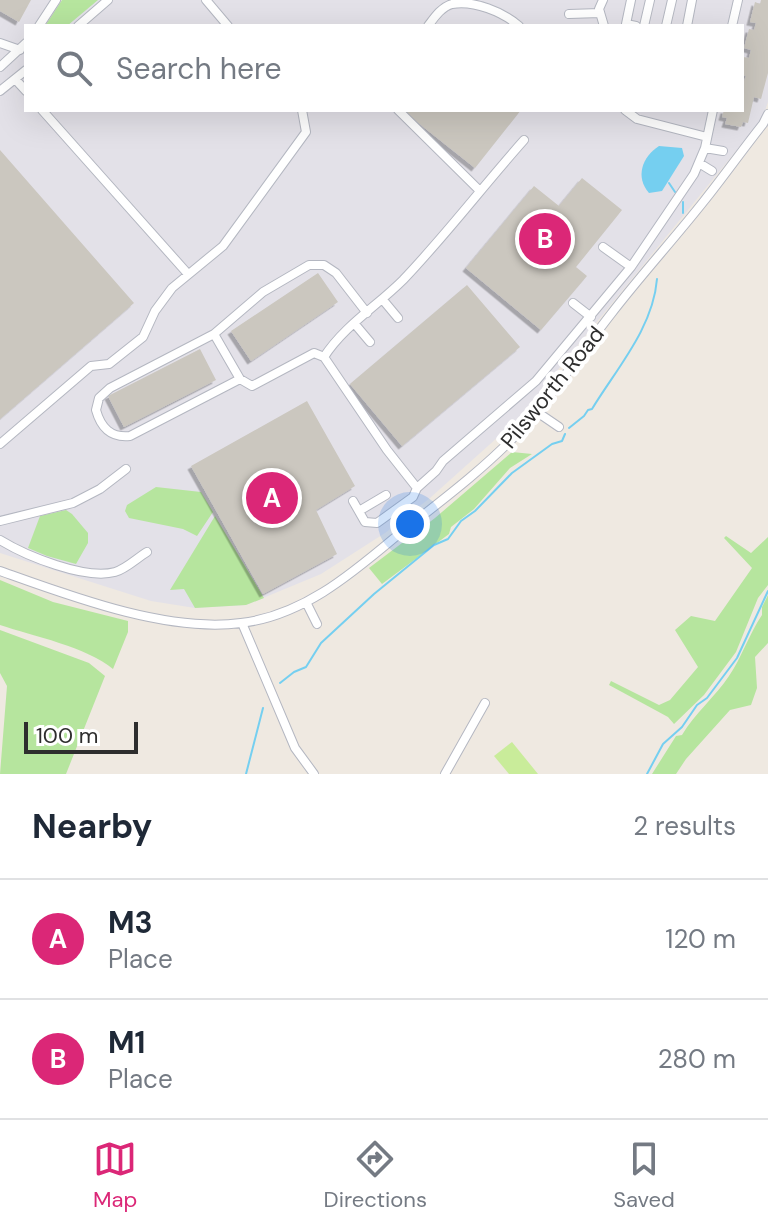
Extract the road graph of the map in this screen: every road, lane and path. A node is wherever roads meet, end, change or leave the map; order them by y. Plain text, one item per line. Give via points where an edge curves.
1 (56, 0) edge
2 (108, 0) edge
3 (206, 0) edge
4 (603, 0) edge
5 (631, 0) edge
6 (650, 0) edge
7 (672, 0) edge
8 (692, 0) edge
9 (738, 0) edge
10 (600, 13) junction
11 (569, 14) dead end
12 (40, 24) edge
13 (80, 24) edge
14 (226, 24) edge
15 (430, 24) edge
16 (516, 24) edge
17 (603, 24) edge
18 (626, 24) edge
19 (644, 24) edge
20 (666, 24) edge
21 (687, 24) edge
22 (732, 24) edge
23 (0, 43) edge
24 (23, 46) edge
25 (0, 67) edge
26 (24, 72) edge
27 (15, 79) junction
28 (24, 89) edge
29 (0, 91) edge
30 (44, 112) edge
31 (302, 112) edge
32 (400, 112) edge
33 (628, 112) edge
34 (713, 112) edge
35 (768, 114) edge
36 (707, 137) junction
37 (524, 140) dead end
38 (705, 148) junction
39 (723, 151) dead end
40 (699, 163) junction
41 (712, 171) dead end
42 (479, 190) junction
43 (603, 247) dead end
44 (631, 267) junction
45 (188, 274) junction
46 (383, 300) junction
47 (573, 303) dead end
48 (367, 313) junction
49 (591, 317) junction
50 (398, 318) dead end
51 (354, 323) junction
52 (214, 334) junction
53 (370, 342) dead end
54 (324, 357) junction
55 (240, 379) junction
56 (342, 384) junction
57 (333, 390) dead end
58 (537, 412) junction
59 (559, 427) dead end
60 (0, 444) edge
61 (387, 450) junction
62 (378, 458) dead end
63 (126, 469) dead end
64 (417, 488) junction
65 (386, 495) dead end
66 (353, 501) dead end
67 (359, 511) junction
68 (0, 521) edge
69 (0, 540) edge
70 (147, 552) dead end
71 (0, 571) edge
72 (306, 602) junction
73 (242, 623) junction
74 (317, 624) dead end
75 (485, 703) dead end
76 (314, 774) edge
77 (445, 774) edge

1 - 12 street
2 - 13 street
3 - 14 street
4 - 10 street
5 - 18 street
6 - 19 street
7 - 20 street
8 - 21 street
9 - 22 street
10 - 11 street
10 - 17 street
15 - 16 street via 453,3 492,8
23 - 24 street
24 - 25 street
26 - 27 street
27 - 28 street
27 - 29 street
30 - 45 street
31 - 45 street via 306,132 223,246
32 - 42 street
33 - 36 street
34 - 36 street
35 - 58 street, Pilsworth Road
36 - 38 street
37 - 42 street
38 - 39 street
38 - 40 street
40 - 41 street
40 - 44 street
42 - 46 street via 443,238
43 - 44 street
44 - 49 street
45 - 60 street via 155,311 143,337 109,364 91,366
46 - 48 street
46 - 50 street
47 - 49 street
48 - 51 street
48 - 52 street via 336,273 313,263 263,292
49 - 64 street via 536,381
51 - 53 street
51 - 54 street
52 - 55 street
52 - 55 street via 103,393 96,410 102,425 113,435 130,436
54 - 55 street via 314,353 252,386
54 - 56 street
56 - 57 street
56 - 61 street
58 - 59 street
58 - 72 street, Pilsworth Road via 482,467 351,573
61 - 62 street
61 - 64 street
63 - 68 street via 73,503
64 - 67 street via 413,497 377,523 365,522
65 - 67 street
66 - 67 street
69 - 70 street via 35,559 101,574 118,571
71 - 73 street, Pilsworth Road via 140,616
72 - 73 street, Pilsworth Road
72 - 74 street
73 - 76 street via 295,748
75 - 77 street

